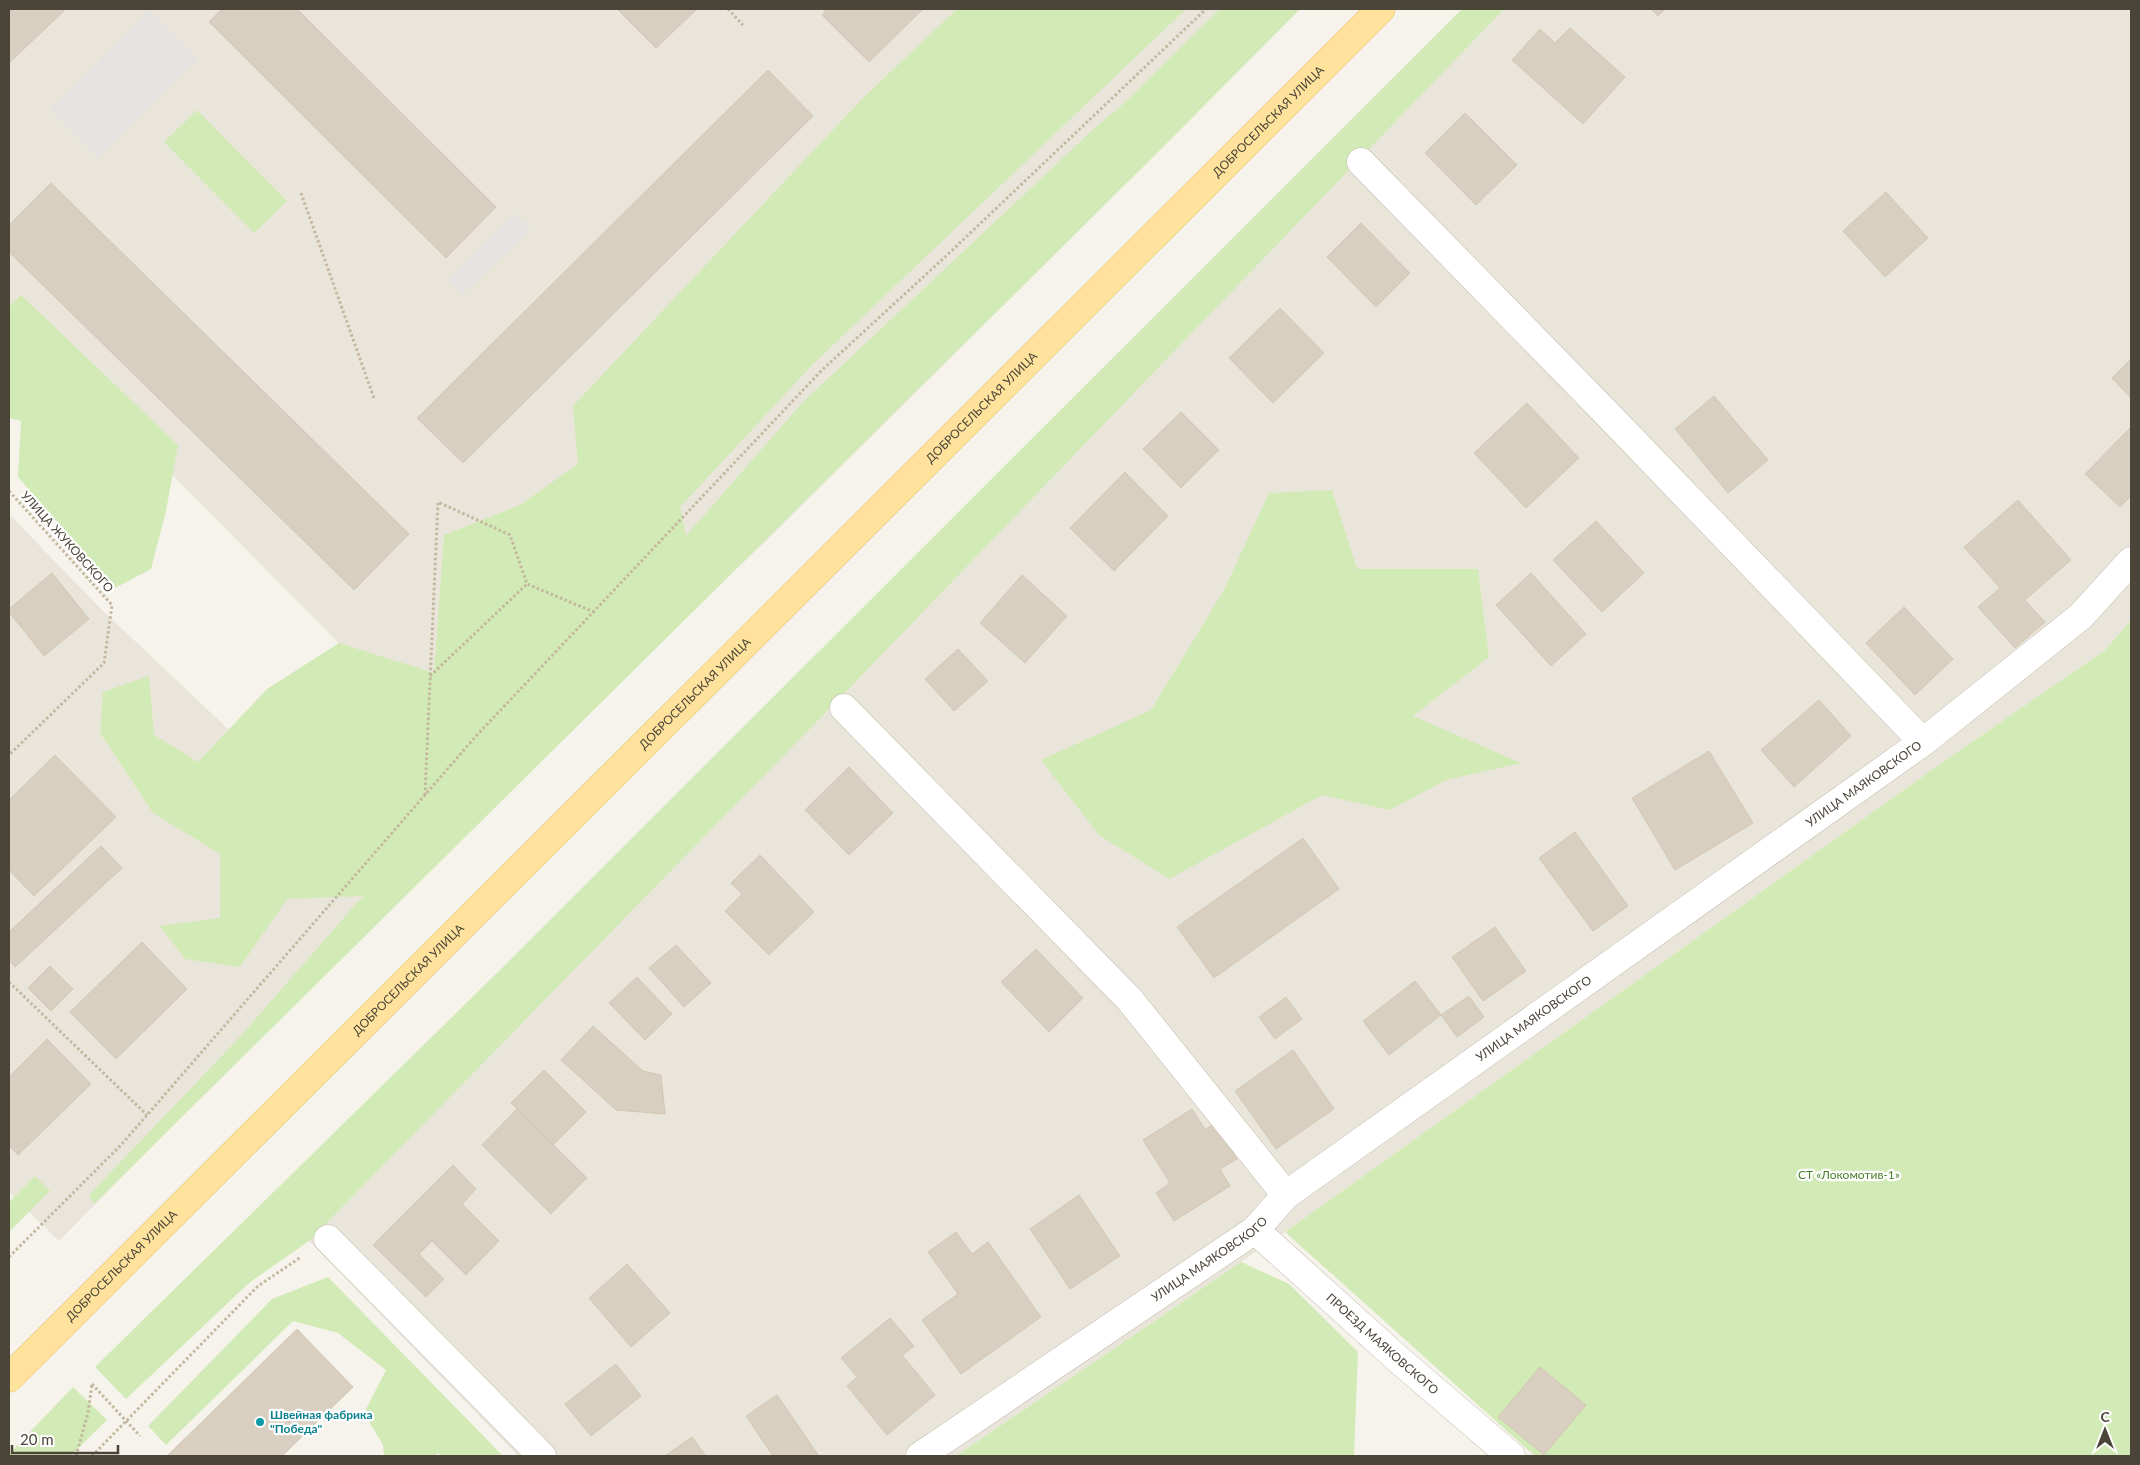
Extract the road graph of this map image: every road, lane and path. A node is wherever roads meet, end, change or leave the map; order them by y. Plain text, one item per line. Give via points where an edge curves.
1 (728, 9) edge
2 (1206, 9) edge
3 (1381, 9) edge
4 (743, 25) dead end
5 (1361, 162) dead end
6 (301, 193) dead end
7 (374, 398) dead end
8 (9, 491) edge
9 (2131, 561) edge
10 (527, 584) junction
11 (594, 612) junction
12 (430, 676) junction
13 (844, 708) dead end
14 (1923, 742) junction
15 (9, 755) edge
16 (425, 795) junction
17 (9, 982) edge
18 (147, 1115) junction
19 (1286, 1195) junction
20 (1255, 1230) junction
21 (328, 1239) dead end
22 (9, 1257) edge
23 (292, 1263) dead end
24 (9, 1378) edge
25 (127, 1421) junction
26 (140, 1436) dead end
27 (76, 1456) edge
28 (92, 1456) edge
29 (542, 1456) edge
30 (920, 1456) edge
31 (1511, 1456) edge

1 - 4 path
2 - 11 path via 822,370
3 - 24 main road, ДОБРОСЕЛЬСКАЯ УЛИЦА
5 - 14 street
6 - 7 path
8 - 15 path, УЛИЦА ЖУКОВСКОГО via 112,605 104,663
9 - 14 street, УЛИЦА МАЯКОВСКОГО via 2081,616
10 - 11 path
10 - 12 path
10 - 12 path via 510,535 438,502
11 - 16 path via 477,735
12 - 16 path
13 - 19 street via 1130,1000
14 - 19 street, УЛИЦА МАЯКОВСКОГО
16 - 18 path
17 - 18 path
18 - 22 path
19 - 20 street, УЛИЦА МАЯКОВСКОГО
20 - 30 street, УЛИЦА МАЯКОВСКОГО
20 - 31 street, ПРОЕЗД МАЯКОВСКОГО
21 - 29 street
23 - 25 path via 258,1286
25 - 26 path
25 - 27 path via 92,1384
25 - 28 path

